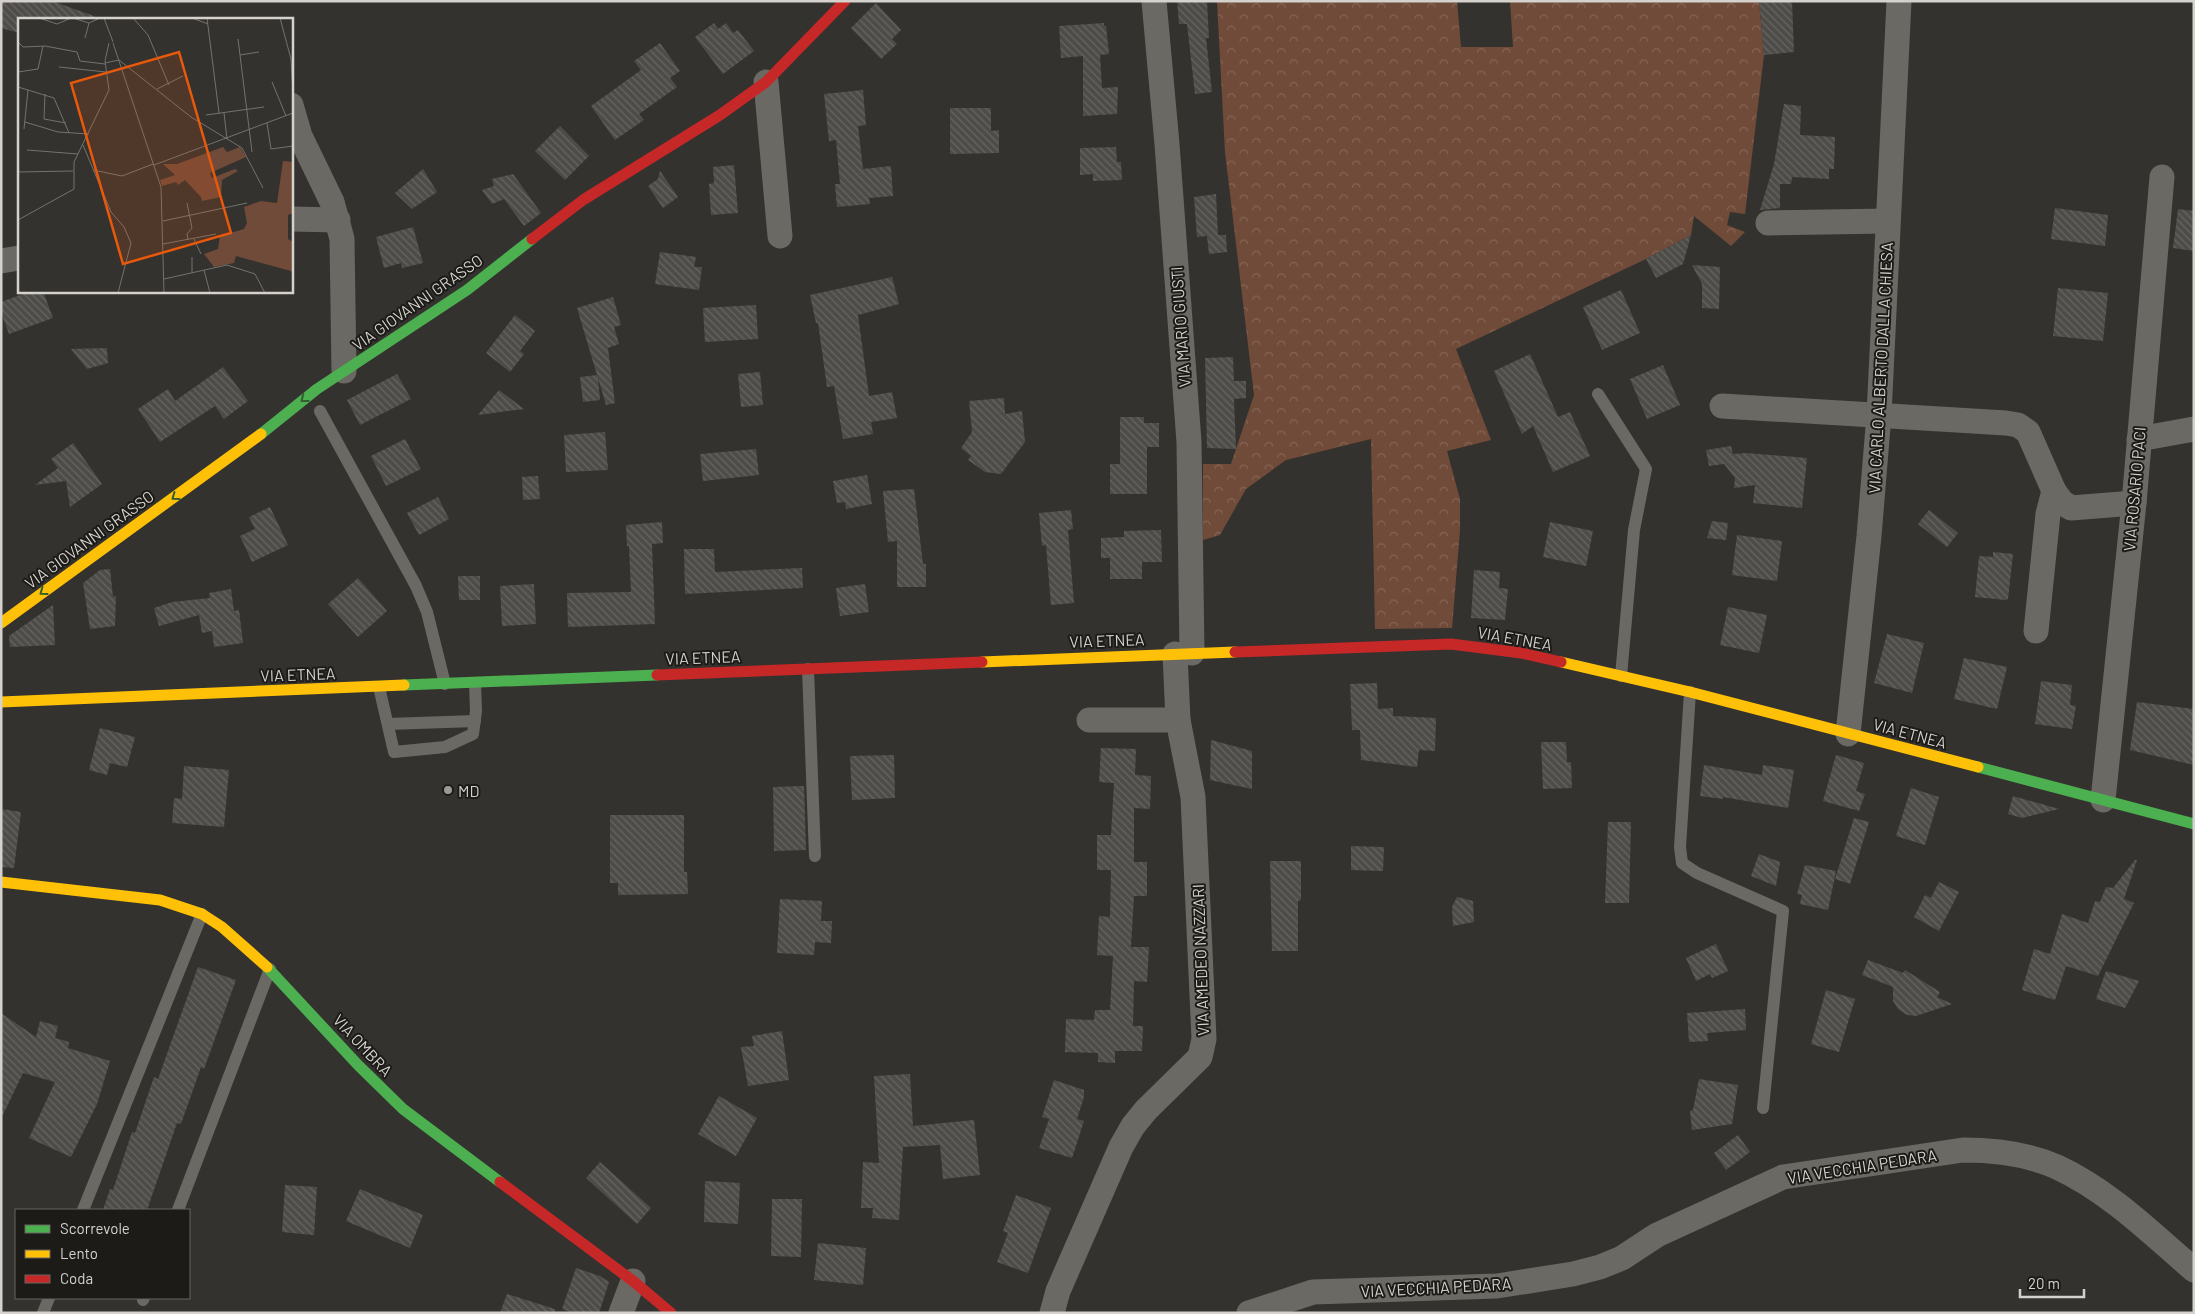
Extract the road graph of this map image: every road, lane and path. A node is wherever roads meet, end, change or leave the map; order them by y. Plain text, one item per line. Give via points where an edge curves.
1 (845, 1) edge
2 (1154, 1) edge
3 (1899, 1) edge
4 (766, 82) junction
5 (292, 108) edge
6 (2162, 177) dead end
7 (292, 219) edge
8 (338, 220) junction
9 (1888, 221) junction
10 (1768, 223) dead end
11 (780, 236) dead end
12 (18, 258) edge
13 (1, 261) edge
14 (344, 371) junction
15 (1598, 394) dead end
16 (1722, 406) dead end
17 (320, 411) dead end
18 (1879, 415) junction
19 (2194, 429) edge
20 (2139, 439) junction
21 (2054, 491) junction
22 (2134, 503) junction
23 (1, 623) edge
24 (2036, 631) dead end
25 (1183, 654) junction
26 (808, 669) junction
27 (1621, 676) junction
28 (475, 683) junction
29 (445, 684) junction
30 (379, 687) junction
31 (1690, 692) junction
32 (1, 702) edge
33 (1089, 720) dead end
34 (1178, 720) junction
35 (474, 721) junction
36 (388, 724) junction
37 (1848, 734) junction
38 (2103, 800) junction
39 (2194, 824) edge
40 (815, 856) dead end
41 (1, 882) edge
42 (202, 914) junction
43 (270, 969) junction
44 (1763, 1108) dead end
45 (83, 1209) edge
46 (178, 1209) edge
47 (2194, 1270) edge
48 (633, 1281) junction
49 (49, 1299) edge
50 (43, 1313) edge
51 (621, 1313) edge
52 (671, 1313) edge
53 (1052, 1313) edge
54 (1250, 1313) edge

1 - 4 main road, VIA GIOVANNI GRASSO
2 - 25 street, VIA MARIO GIUSTI via 1188,442
3 - 9 street, VIA CARLO ALBERTO DALLA CHIESA
4 - 11 street
4 - 14 main road, VIA GIOVANNI GRASSO via 720,115 584,200 467,290
5 - 8 street via 300,136
6 - 20 street, VIA ROSARIO PACI
7 - 8 street
8 - 14 street via 342,239
9 - 10 street
9 - 18 street, VIA CARLO ALBERTO DALLA CHIESA
12 - 13 street
14 -> 23 main road, VIA GIOVANNI GRASSO
15 - 27 lane via 1646,469 1634,530
16 - 18 street
17 - 29 lane via 416,586 427,612
18 - 21 street via 2018,425 2028,432
18 - 37 street, VIA CARLO ALBERTO DALLA CHIESA
19 - 20 street
20 - 22 street, VIA ROSARIO PACI
21 - 22 street via 2071,508
21 - 24 street via 2048,514
22 - 38 street, VIA ROSARIO PACI
25 - 26 main road, VIA ETNEA
25 - 27 main road, VIA ETNEA via 1451,644 1521,653
25 - 34 street, VIA AMEDEO NAZZARI
26 - 28 main road, VIA ETNEA
26 - 40 lane
27 - 31 main road, VIA ETNEA
28 - 29 main road, VIA ETNEA
28 - 35 lane
29 - 30 main road, VIA ETNEA
30 - 32 main road, VIA ETNEA
30 - 36 lane
31 - 37 main road, VIA ETNEA
31 - 44 lane via 1680,846 1682,863 1697,873 1783,911
33 - 34 street
34 - 53 street, VIA AMEDEO NAZZARI via 1193,797 1204,1039 1200,1057 1146,1110 1129,1133 1058,1291
35 - 36 lane
35 - 36 lane via 473,734 445,747 394,752
37 - 38 main road, VIA ETNEA
38 - 39 main road, VIA ETNEA
41 - 42 main road, VIA OMBRA via 160,900
42 - 43 main road, VIA OMBRA
42 - 45 lane
43 - 46 lane
43 - 48 main road, VIA OMBRA via 403,1109
47 - 54 street, VIA VECCHIA PEDARA via 2094,1188 2056,1167 2008,1154 1963,1150 1784,1177 1657,1235 1622,1258 1573,1274 1497,1286 1313,1292
48 - 51 street
48 - 52 main road, VIA OMBRA
49 - 50 lane

